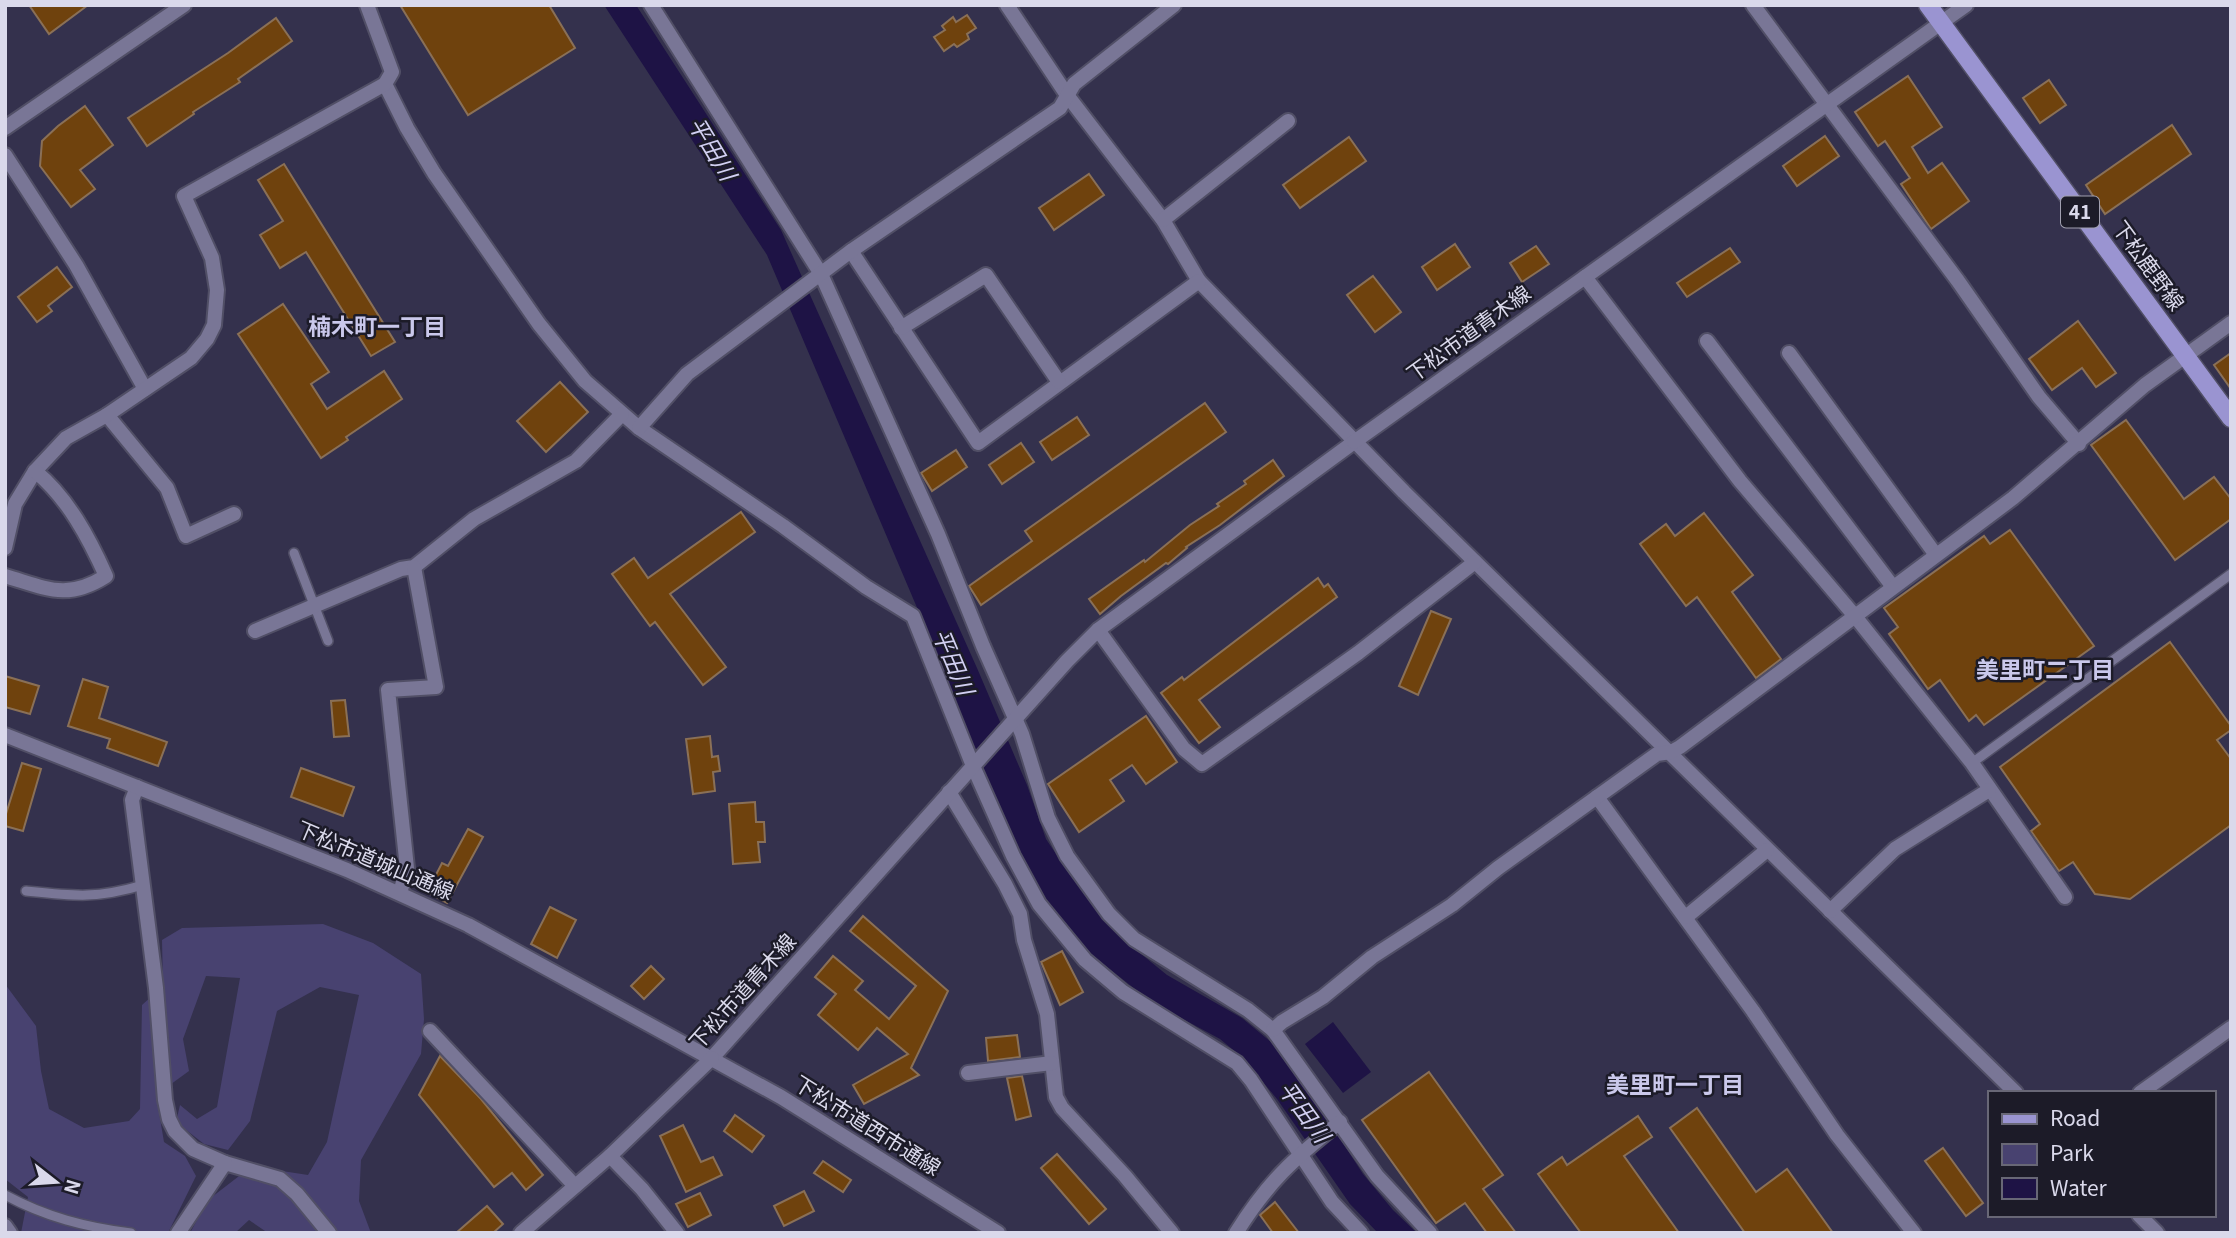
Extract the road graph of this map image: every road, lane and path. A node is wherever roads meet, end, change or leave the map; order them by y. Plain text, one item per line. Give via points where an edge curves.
1 (184, 5) edge
2 (367, 5) edge
3 (651, 5) edge
4 (1007, 5) edge
5 (1174, 5) edge
6 (1754, 5) edge
7 (1928, 5) edge
8 (1966, 5) edge
9 (1941, 23) junction
10 (385, 84) junction
11 (1066, 95) junction
12 (1828, 105) junction
13 (1288, 121) dead end
14 (5, 128) edge
15 (5, 155) edge
16 (1163, 220) junction
17 (851, 251) junction
18 (818, 276) junction
19 (1585, 277) junction
20 (1199, 281) junction
21 (2231, 323) edge
22 (901, 328) junction
23 (1707, 341) dead end
24 (1789, 353) dead end
25 (2186, 355) junction
26 (1059, 382) junction
27 (145, 389) junction
28 (622, 414) junction
29 (107, 415) junction
30 (2231, 418) edge
31 (639, 428) junction
32 (1354, 442) junction
33 (2079, 444) junction
34 (35, 471) junction
35 (234, 514) dead end
36 (5, 548) edge
37 (294, 553) dead end
38 (1936, 555) junction
39 (1475, 562) junction
40 (414, 567) junction
41 (2231, 574) edge
42 (5, 576) edge
43 (1893, 587) junction
44 (314, 606) junction
45 (1854, 615) junction
46 (1098, 630) junction
47 (255, 631) dead end
48 (328, 641) dead end
49 (1012, 722) junction
50 (5, 735) edge
51 (1671, 752) junction
52 (1972, 763) junction
53 (975, 764) junction
54 (137, 787) junction
55 (1989, 790) junction
56 (950, 792) junction
57 (1597, 796) junction
58 (1768, 850) junction
59 (142, 885) junction
60 (26, 891) dead end
61 (400, 893) junction
62 (2065, 898) dead end
63 (1830, 911) junction
64 (1686, 917) junction
65 (2231, 1028) edge
66 (1273, 1030) junction
67 (430, 1031) dead end
68 (712, 1058) junction
69 (1052, 1063) junction
70 (968, 1073) dead end
71 (2014, 1091) edge
72 (2143, 1091) edge
73 (1337, 1125) junction
74 (1304, 1150) junction
75 (610, 1156) junction
76 (225, 1163) junction
77 (575, 1186) junction
78 (5, 1195) edge
79 (2141, 1217) edge
80 (5, 1226) edge
81 (10, 1233) edge
82 (131, 1233) edge
83 (178, 1233) edge
84 (329, 1233) edge
85 (521, 1233) edge
86 (677, 1233) edge
87 (998, 1233) edge
88 (1172, 1233) edge
89 (1236, 1233) edge
90 (1361, 1233) edge
91 (1430, 1233) edge
92 (1914, 1233) edge
93 (2157, 1233) edge

1 - 14 street
2 - 10 street via 392,72
3 - 18 street
4 - 11 street
5 - 11 street
6 - 12 street
7 - 9 main road, 下松鹿野線 / 41
8 - 9 street, 下松市道青木線
9 - 12 street, 下松市道青木線
9 - 25 main road, 下松鹿野線 / 41
10 - 27 street via 184,196 212,258 217,290 214,325 191,358
10 - 28 street via 434,173 539,324 585,381
11 - 16 street
11 - 17 street via 1060,108
12 - 19 street, 下松市道青木線
12 - 33 street via 2039,397
13 - 16 street
15 - 27 street via 76,265
16 - 20 street
17 - 18 street
17 - 22 street
18 - 31 street via 687,374
18 - 49 street via 938,534
19 - 32 street, 下松市道青木線
19 - 45 street via 1740,481
20 - 26 street
20 - 32 street
21 - 25 street
22 - 26 street via 986,275
22 - 26 street via 978,443
23 - 43 street
24 - 38 street
25 - 30 main road, 下松鹿野線 / 41
25 - 33 street
27 - 29 street
28 - 31 street
28 - 40 street via 576,461 474,519
29 - 34 street via 66,438
29 - 35 street via 167,488 186,536
31 - 53 street via 913,616
32 - 39 street
32 - 46 street, 下松市道青木線
33 - 38 street
34 - 36 street via 15,504
34 - 42 street via 88,536 106,576 88,587 57,592
37 - 44 lane
38 - 43 street
39 - 46 street via 1358,653 1202,764 1184,749
39 - 51 street
40 - 44 street
40 - 61 street via 436,687 388,690 407,868
41 - 52 lane
43 - 45 street
44 - 47 street
44 - 48 lane
45 - 51 street
45 - 52 street
46 - 49 street, 下松市道青木線
49 - 53 street, 下松市道青木線
49 - 66 street via 1062,847 1109,914 1134,939
50 - 54 street, 下松市道城山通線
51 - 57 street via 1657,754
51 - 58 street
52 - 55 street
53 - 56 street, 下松市道青木線
53 - 74 street via 1013,856 1039,904 1085,960 1123,992 1237,1063
54 - 59 street via 132,800
54 - 61 street, 下松市道城山通線
55 - 62 street
55 - 63 street via 1895,849
56 - 68 street, 下松市道青木線
56 - 69 street via 1020,915 1045,1000
57 - 64 street
57 - 66 street
58 - 63 street
58 - 64 street
59 - 60 lane via 82,897
59 - 76 street via 169,1119 193,1149
61 - 68 street, 下松市道城山通線 via 468,925
63 - 71 street
64 - 92 street via 1838,1135
65 - 72 street
66 - 73 street
67 - 77 street
68 - 75 street, 下松市道青木線
68 - 87 street, 下松市道西市通線
69 - 70 street
69 - 88 street via 1062,1108
73 - 74 street
73 - 91 street
74 - 89 street via 1257,1199
74 - 90 street via 1332,1202
75 - 77 street, 下松市道青木線
75 - 86 street
76 - 83 street
76 - 84 street via 279,1179
77 - 85 street, 下松市道青木線
78 - 82 lane via 61,1220
79 - 93 street
80 - 81 street

